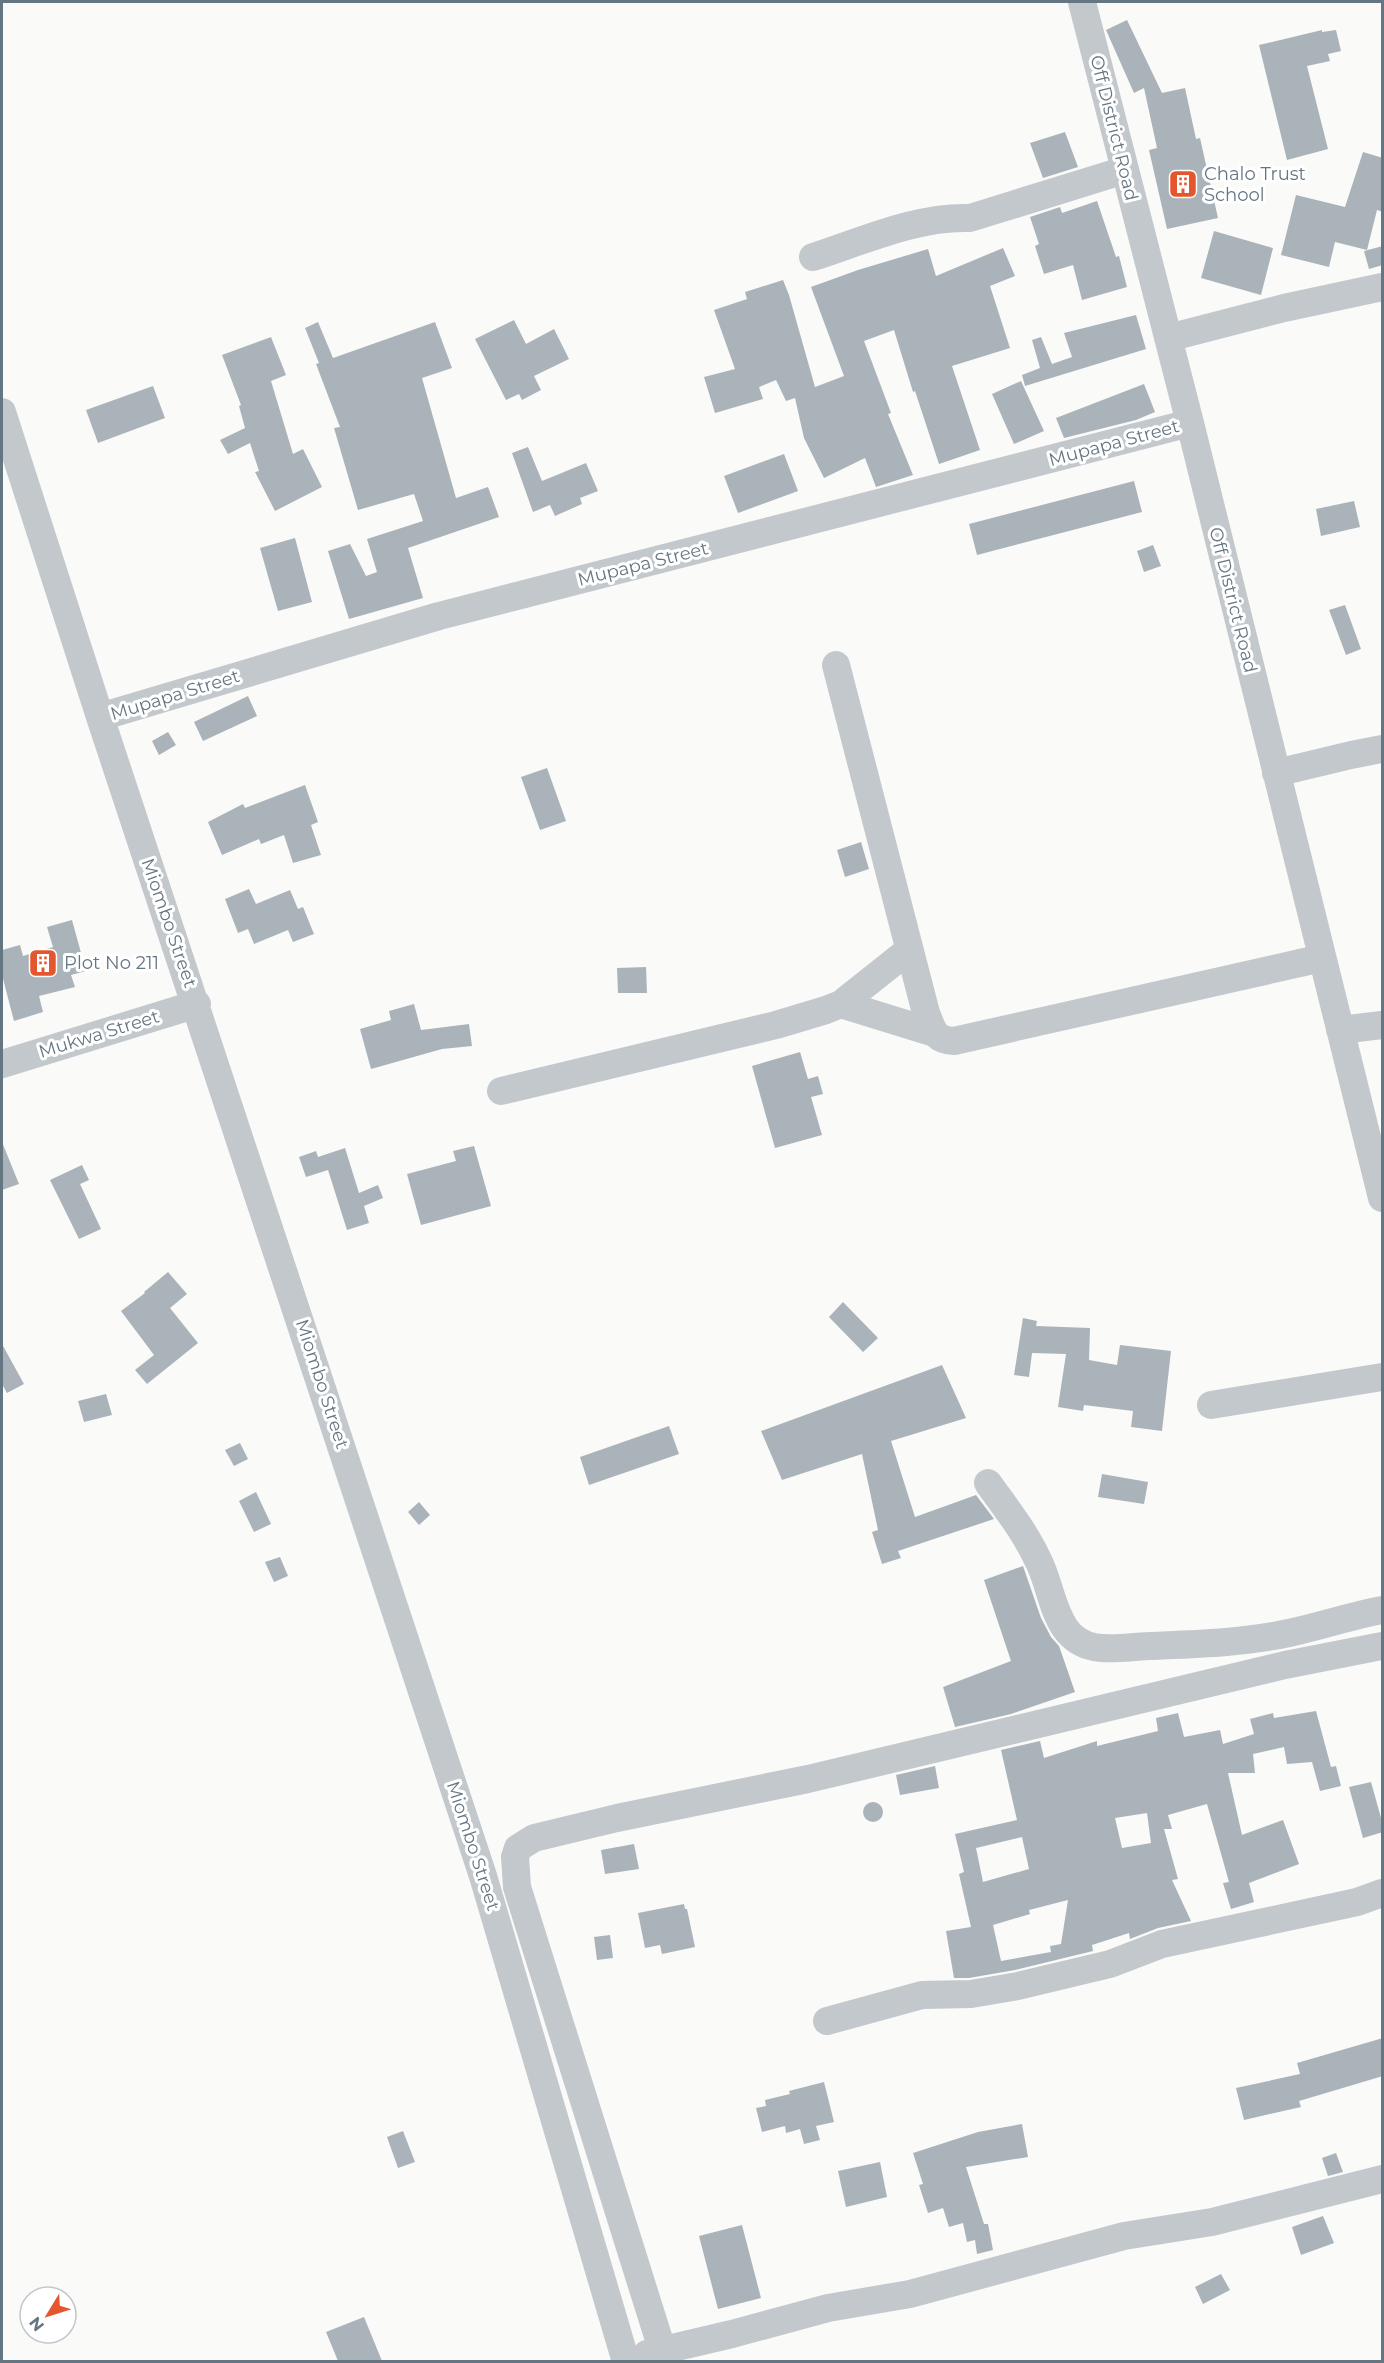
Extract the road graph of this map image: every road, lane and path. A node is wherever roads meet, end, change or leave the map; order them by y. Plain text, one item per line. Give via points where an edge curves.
1 (1082, 2) edge
2 (1125, 170) junction
3 (813, 257) dead end
4 (1383, 287) edge
5 (1168, 338) junction
6 (2, 412) edge
7 (1190, 423) junction
8 (836, 665) dead end
9 (100, 717) junction
10 (1383, 749) edge
11 (1276, 773) junction
12 (909, 950) junction
13 (1322, 958) junction
14 (197, 1004) junction
15 (841, 1004) junction
16 (1383, 1025) edge
17 (1340, 1030) junction
18 (935, 1033) junction
19 (2, 1064) edge
20 (501, 1091) dead end
21 (1383, 1198) edge
22 (1383, 1377) edge
23 (1211, 1405) dead end
24 (988, 1483) dead end
25 (1383, 1610) edge
26 (1383, 1646) edge
27 (1383, 1893) edge
28 (827, 2021) dead end
29 (1383, 2179) edge
30 (665, 2356) edge
31 (626, 2360) edge

1 - 2 street, Off District Road
2 - 3 street via 970,218 922,222
2 - 5 street, Off District Road
4 - 5 street
5 - 7 street, Off District Road
6 - 9 street, Miombo Street
7 - 9 street, Mupapa Street via 439,616
7 - 11 street, Off District Road
8 - 12 street
9 - 14 street, Miombo Street
10 - 11 street
11 - 13 street, Off District Road
12 - 15 street
12 - 18 street
13 - 17 street, Off District Road
13 - 18 street via 954,1041 943,1040
14 - 19 street, Mukwa Street
14 - 31 street, Miombo Street via 483,1876
15 - 18 street
15 - 20 street via 776,1025
16 - 17 street
17 - 21 street, Off District Road
22 - 23 street
24 - 25 street via 1039,1561 1065,1628 1079,1642 1097,1649 1224,1643 1290,1633
26 - 30 street via 1285,1665 808,1779 617,1818 534,1838 518,1848 517,1887
27 - 28 street via 1162,1944 1110,1964 1018,1986 971,1994 922,1995
29 - 30 street via 1212,2222 1124,2236 910,2294 828,2308
30 - 31 street

